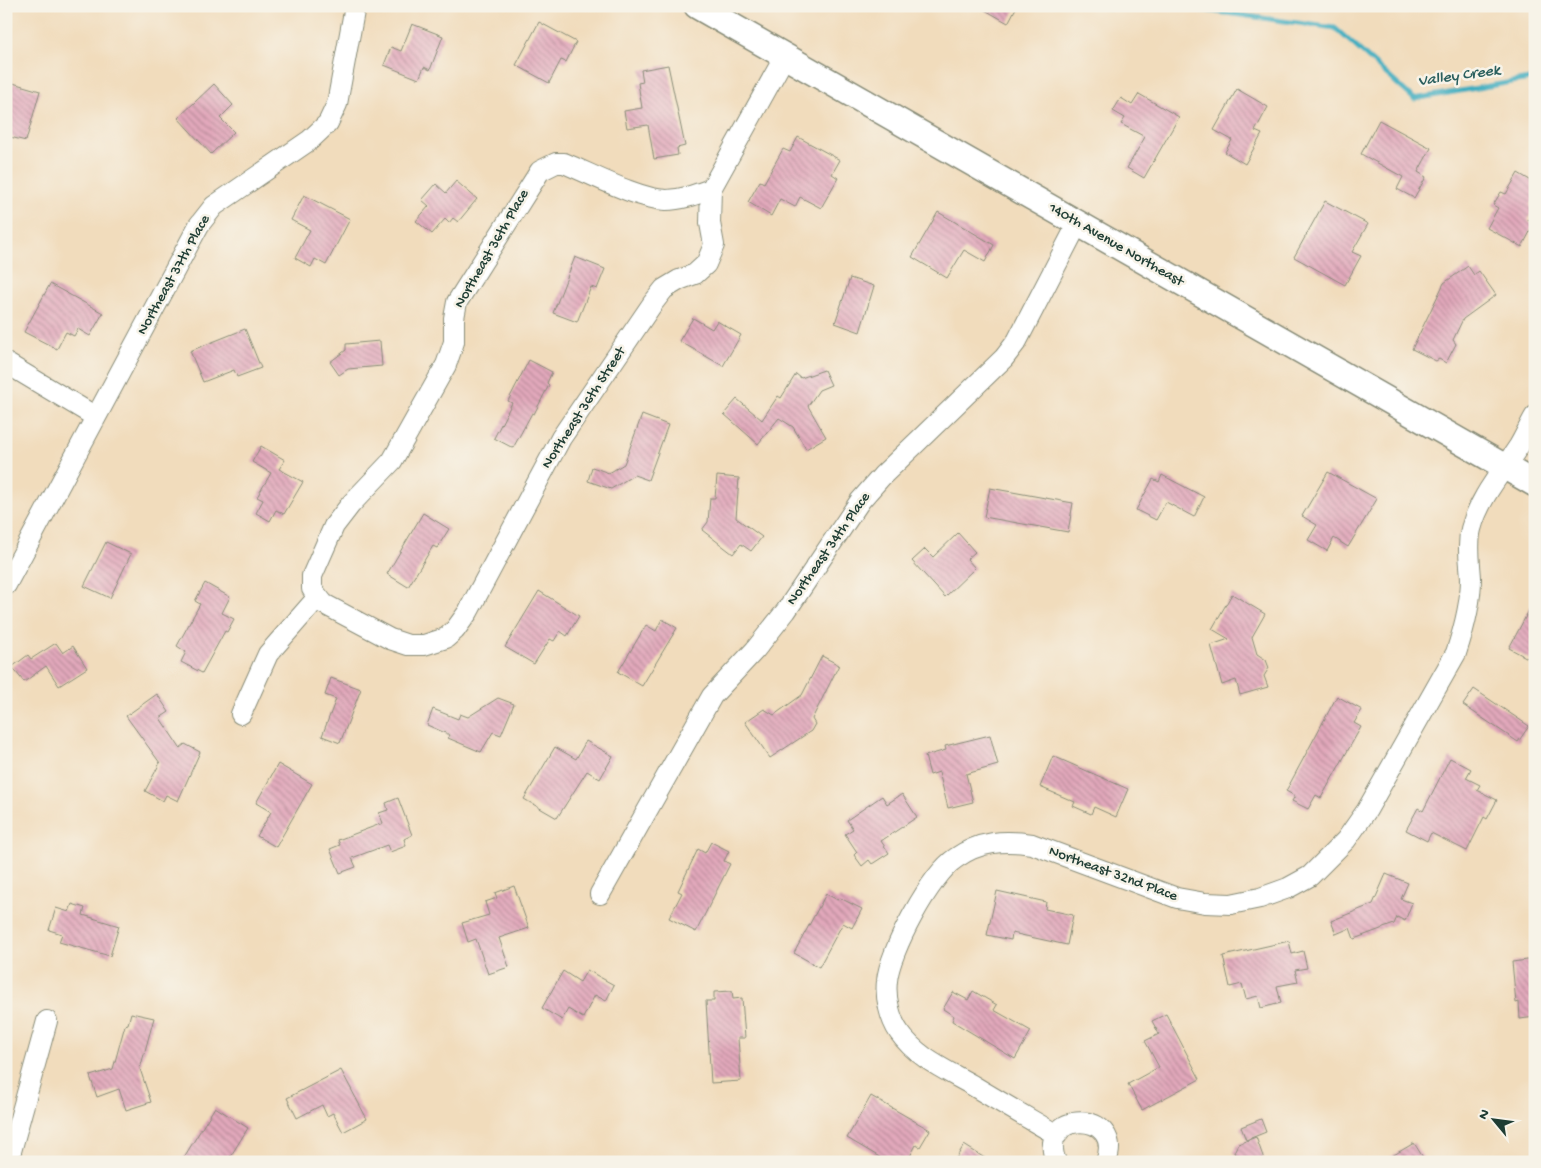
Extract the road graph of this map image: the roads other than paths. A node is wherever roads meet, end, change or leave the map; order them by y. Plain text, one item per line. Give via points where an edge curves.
1 (355, 6) edge
2 (696, 6) edge
3 (785, 56) junction
4 (711, 189) junction
5 (1078, 223) junction
6 (6, 363) edge
7 (1535, 416) edge
8 (96, 417) junction
9 (1503, 466) junction
10 (1535, 484) edge
11 (6, 585) edge
12 (314, 593) junction
13 (241, 714) dead end
14 (600, 894) dead end
15 (47, 1021) dead end
16 (1056, 1135) junction
17 (8, 1162) edge
18 (1056, 1162) edge
19 (1106, 1162) edge

1 - 8 street, Northeast 37th Place via 337,104 328,123 310,140 214,206 204,218
2 - 3 street, 140th Avenue Northeast
3 - 4 street, Northeast 36th Street
3 - 5 street, 140th Avenue Northeast
4 - 12 street, Northeast 36th Place via 665,200 627,189 564,163 556,163 540,171 458,302 452,350 392,461 350,504 334,526 315,569
4 - 12 street, Northeast 36th Street via 710,223 714,245 706,264 695,274 664,289 652,303 561,438 468,612 455,630 437,642 408,645 324,604
5 - 9 street, 140th Avenue Northeast
5 - 14 street, Northeast 34th Place via 1017,341 1004,358 860,501 786,611 756,650 712,696
6 - 8 street
7 - 9 street, Northeast 32nd Place
8 - 11 street, Northeast 37th Place
9 - 10 street, 140th Avenue Northeast
9 - 16 street, Northeast 32nd Place via 1471,530 1468,609 1456,653 1367,810 1346,840 1310,876 1260,898 1231,904 1204,903 1177,898 1032,844 1012,841 993,842 954,858 923,896 893,955 886,981 891,1014 898,1032 919,1054
12 - 13 street, Northeast 36th Place via 268,654
15 - 17 street
16 - 18 street via 1053,1152
16 - 19 street via 1069,1123 1095,1125 1109,1146

